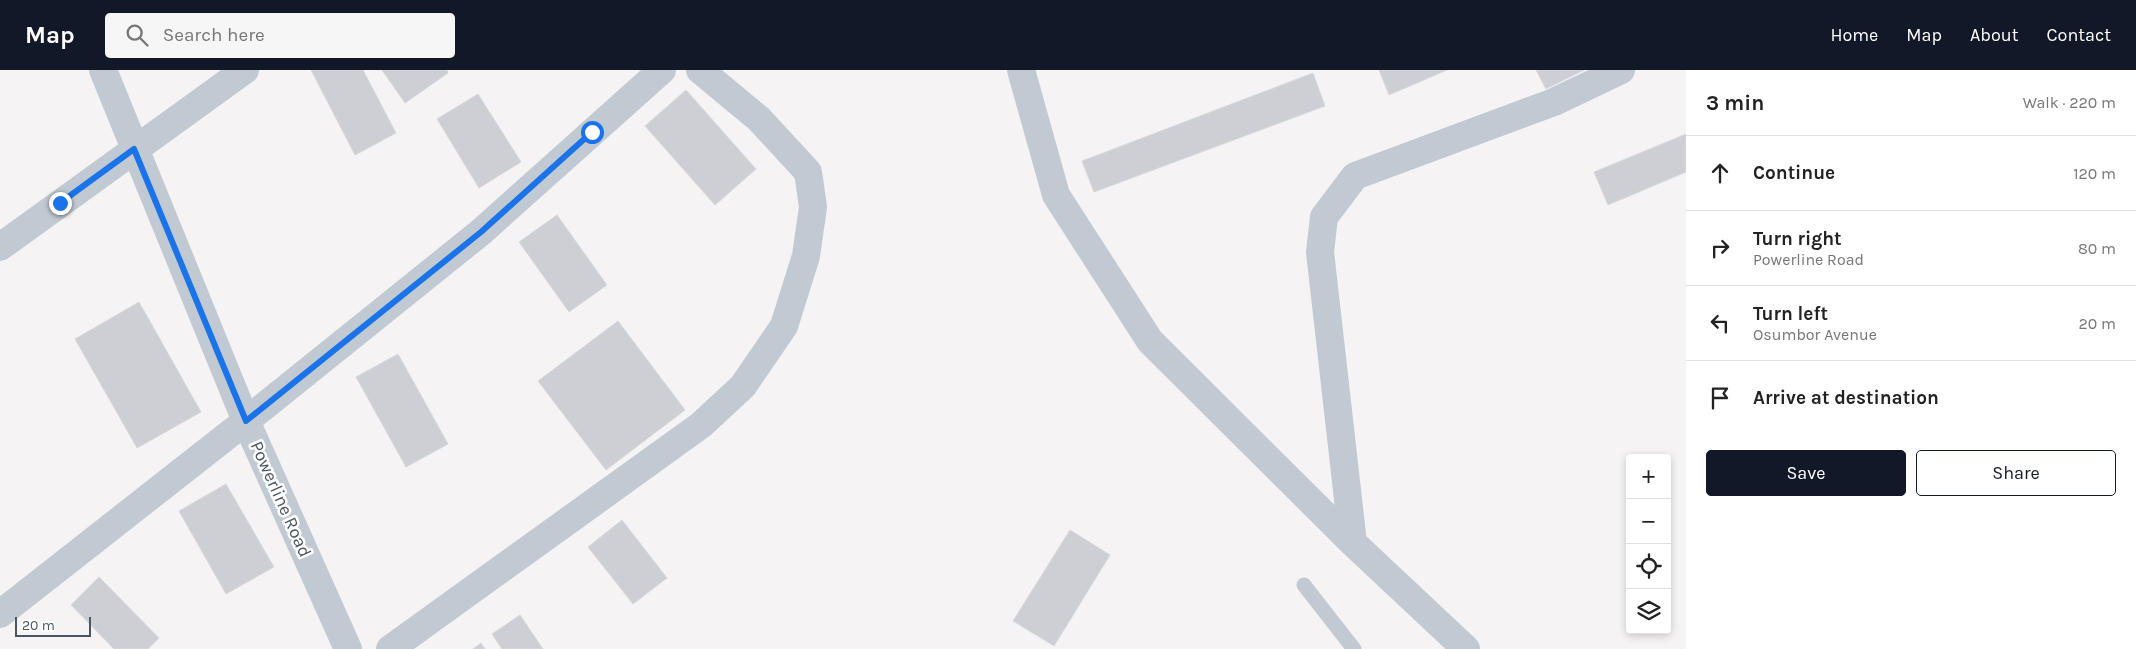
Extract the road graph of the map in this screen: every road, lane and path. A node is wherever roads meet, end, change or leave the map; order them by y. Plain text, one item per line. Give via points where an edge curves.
1 (103, 70) edge
2 (245, 70) edge
3 (662, 70) edge
4 (700, 70) edge
5 (1021, 70) edge
6 (1621, 70) edge
7 (134, 149) junction
8 (0, 247) edge
9 (246, 421) junction
10 (1353, 543) junction
11 (1304, 585) dead end
12 (0, 614) edge
13 (348, 649) edge
14 (390, 649) edge
15 (1354, 649) edge
16 (1466, 649) edge

1 - 7 street, Powerline Road
2 - 7 street
3 - 9 street via 481,232
4 - 14 street via 759,119 808,172 813,207 806,256 784,326 743,386 702,425
5 - 10 street via 1056,195 1150,341
6 - 10 street via 1554,102 1355,176 1324,217 1320,252
7 - 8 street
7 - 9 street, Powerline Road
9 - 12 street
9 - 13 street, Powerline Road
10 - 16 street
11 - 15 lane

